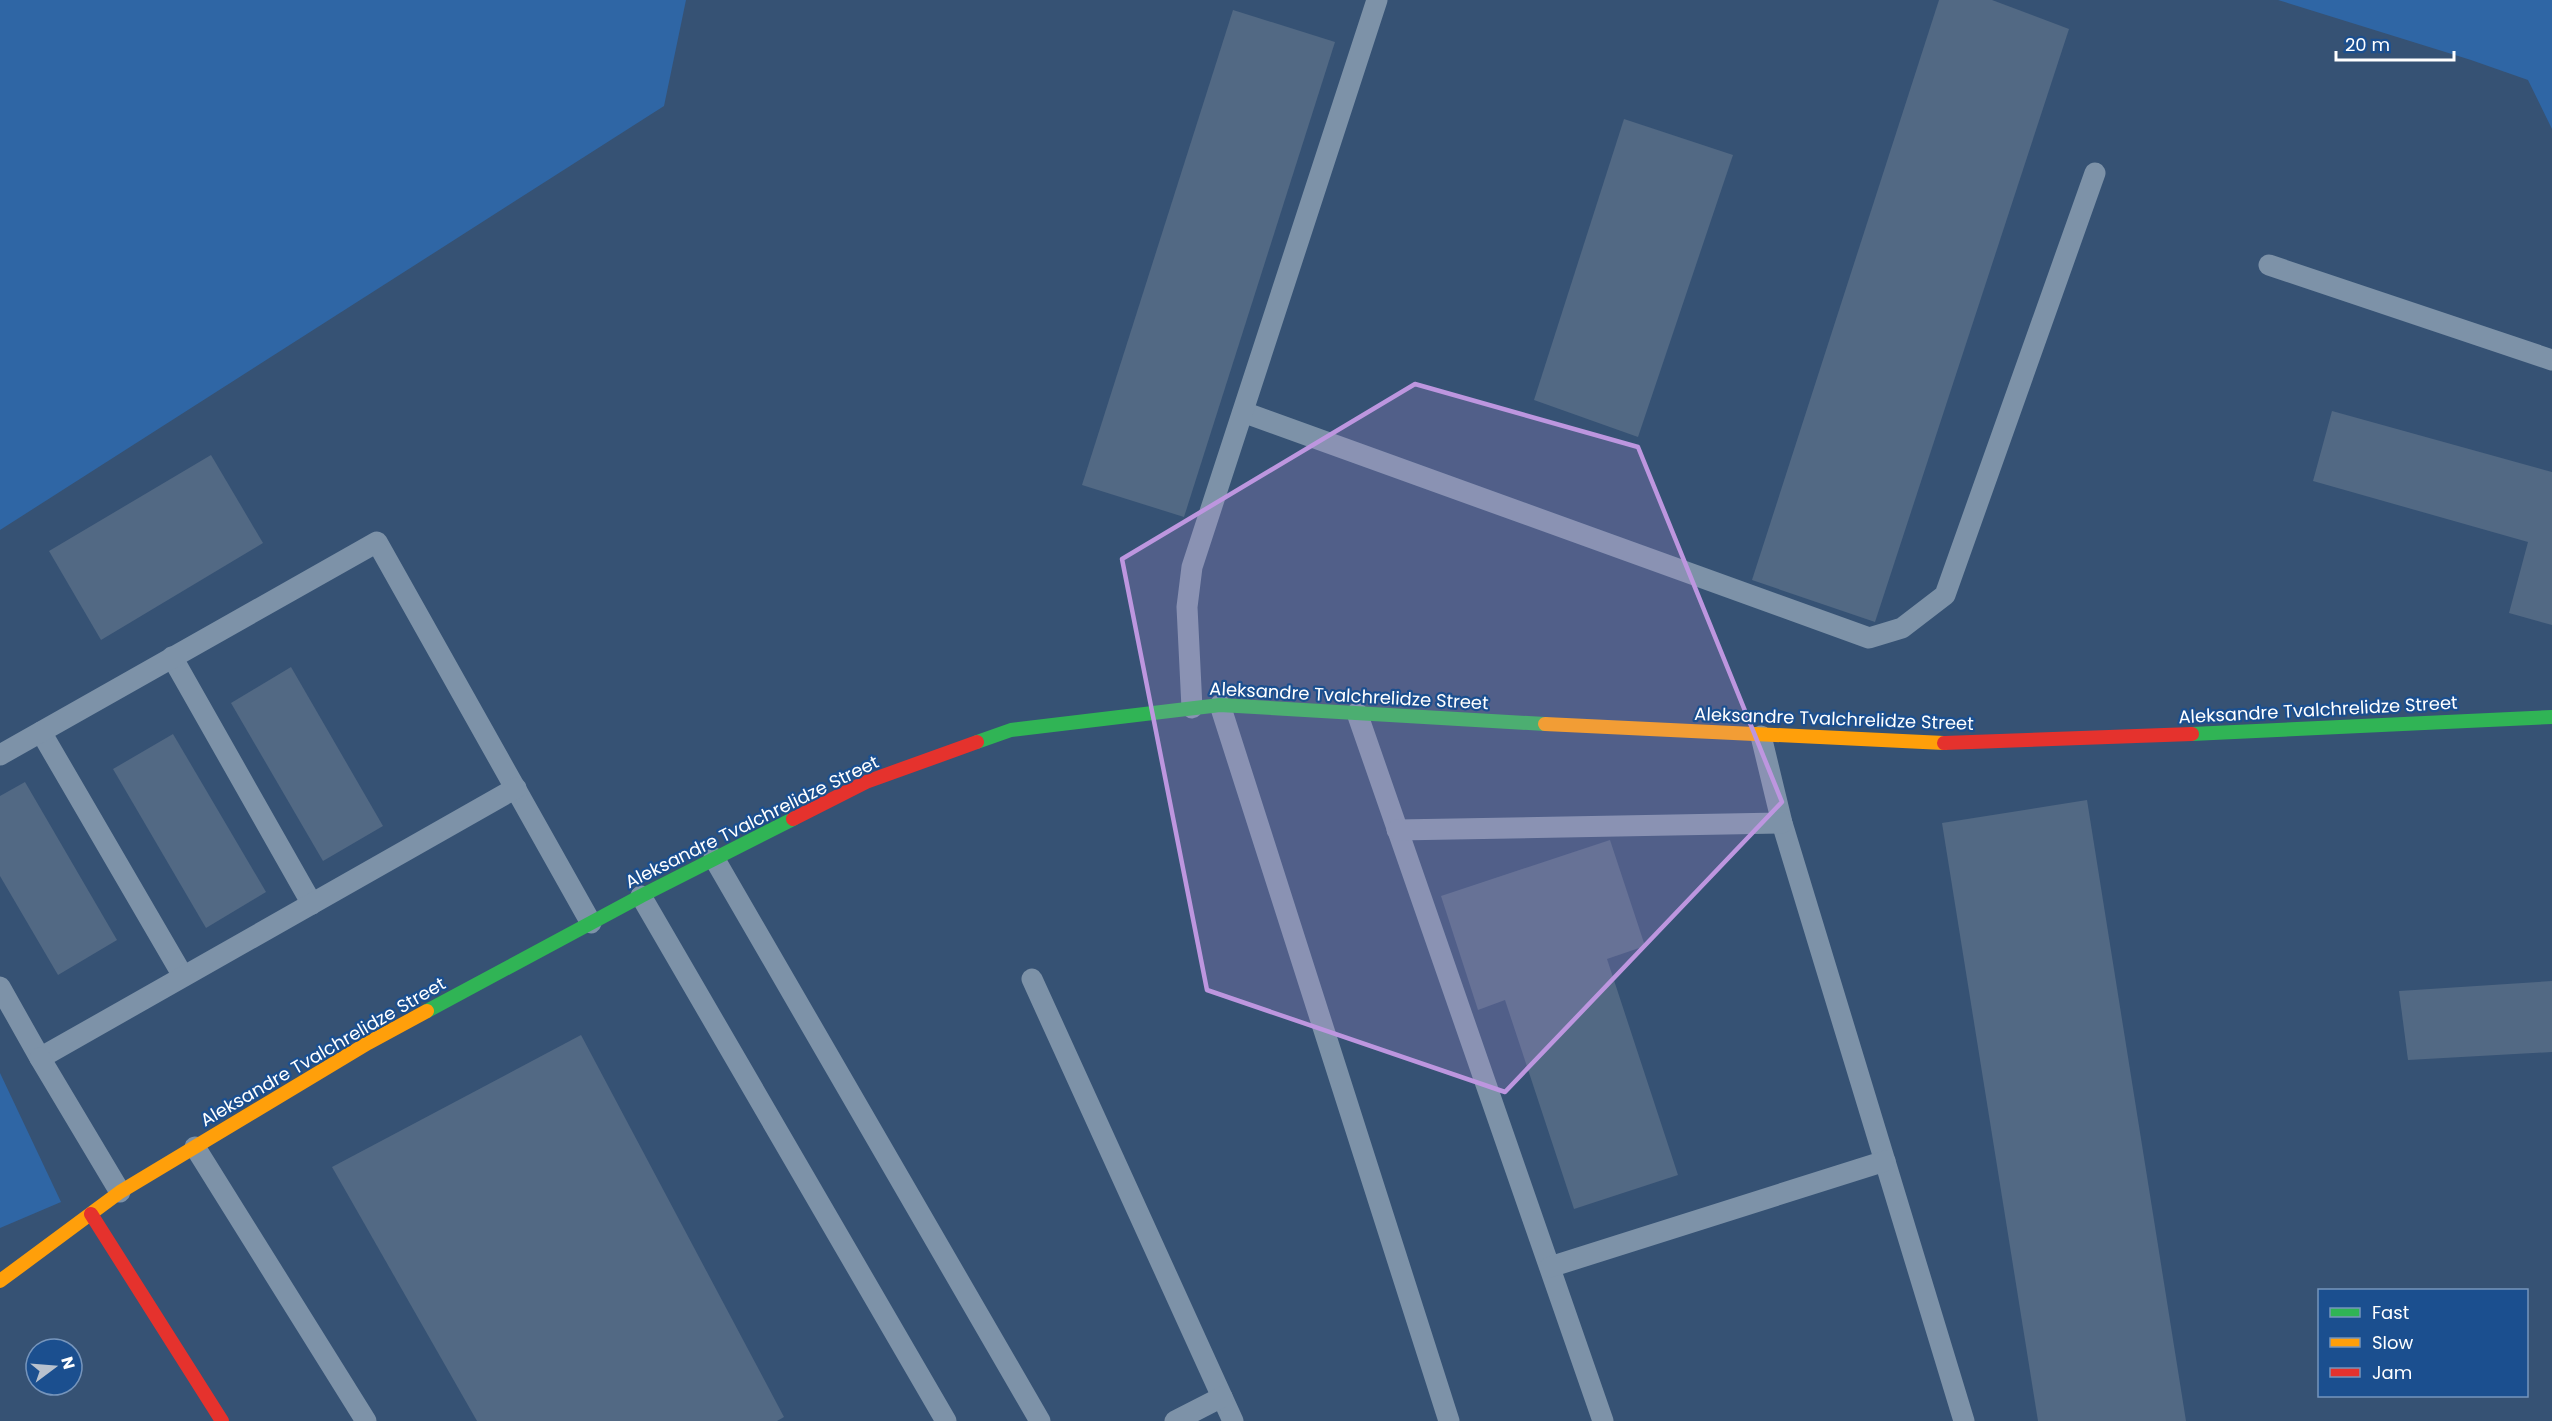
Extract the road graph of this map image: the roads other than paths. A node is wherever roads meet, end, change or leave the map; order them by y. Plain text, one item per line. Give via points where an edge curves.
1 (1377, 0) edge
2 (2096, 173) dead end
3 (2269, 265) dead end
4 (2552, 360) edge
5 (1243, 412) junction
6 (172, 657) junction
7 (1220, 705) junction
8 (1192, 708) junction
9 (1357, 713) junction
10 (2552, 717) edge
11 (41, 732) junction
12 (1761, 736) junction
13 (0, 755) edge
14 (516, 788) junction
15 (1782, 824) junction
16 (1397, 830) junction
17 (714, 858) junction
18 (641, 896) junction
19 (312, 904) junction
20 (591, 923) junction
21 (183, 976) junction
22 (1032, 979) dead end
23 (0, 987) edge
24 (40, 1058) junction
25 (195, 1148) junction
26 (1885, 1161) junction
27 (120, 1192) junction
28 (91, 1214) junction
29 (1550, 1267) junction
30 (0, 1281) edge
31 (1222, 1397) junction
32 (222, 1421) edge
33 (366, 1421) edge
34 (946, 1421) edge
35 (1040, 1421) edge
36 (1175, 1421) edge
37 (1233, 1421) edge
38 (1449, 1421) edge
39 (1603, 1421) edge
40 (1964, 1421) edge

1 - 5 lane
2 - 5 lane via 1945,595 1902,628 1880,635 1869,638 1829,625
3 - 4 lane
5 - 8 lane via 1192,567 1187,607
6 - 11 lane
6 - 14 lane via 376,542
6 - 19 lane
7 - 8 street, Aleksandre Tvalchrelidze Street
7 - 9 street, Aleksandre Tvalchrelidze Street
7 - 38 lane
8 - 17 street, Aleksandre Tvalchrelidze Street via 1011,730 866,782
9 - 12 street, Aleksandre Tvalchrelidze Street
9 - 16 lane
10 - 12 street, Aleksandre Tvalchrelidze Street via 1964,744
11 - 13 lane
11 - 21 lane
12 - 15 lane
14 - 19 lane
14 - 20 lane
15 - 16 lane
15 - 26 lane
16 - 29 lane
17 - 18 street, Aleksandre Tvalchrelidze Street
17 - 35 lane
18 - 20 street, Aleksandre Tvalchrelidze Street
18 - 34 lane
19 - 21 lane
20 - 25 street, Aleksandre Tvalchrelidze Street via 368,1043
21 - 24 lane
22 - 31 lane
23 - 24 lane
24 - 27 lane
25 - 27 street, Aleksandre Tvalchrelidze Street
25 - 33 lane
26 - 29 lane
26 - 40 lane
27 - 28 street, Aleksandre Tvalchrelidze Street
28 - 30 street, Aleksandre Tvalchrelidze Street
28 - 32 street
29 - 39 lane
31 - 36 lane
31 - 37 lane

